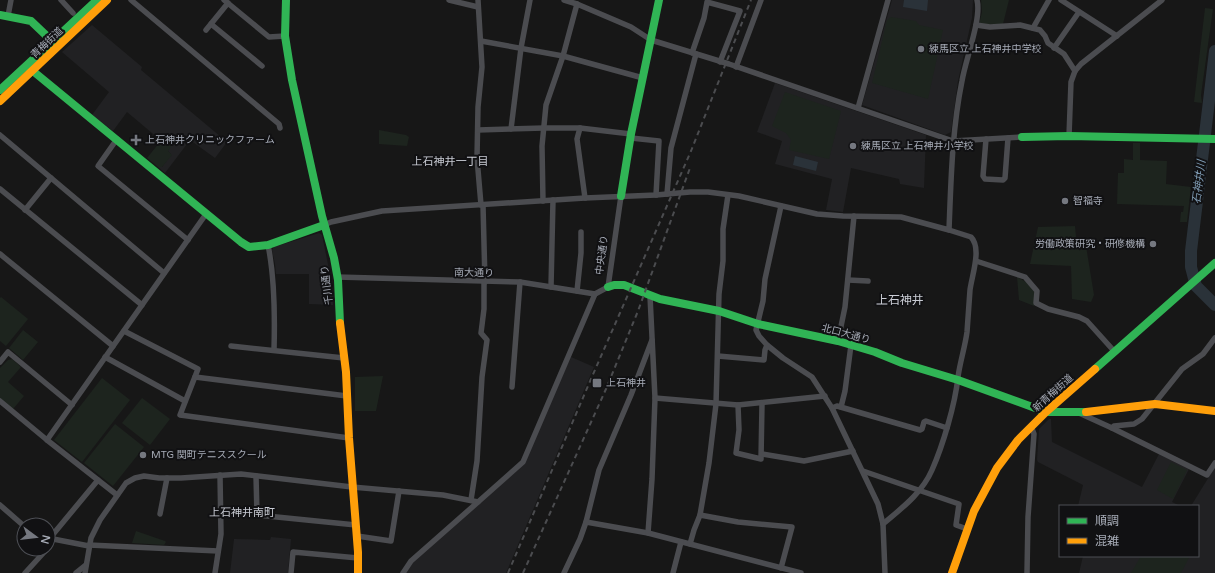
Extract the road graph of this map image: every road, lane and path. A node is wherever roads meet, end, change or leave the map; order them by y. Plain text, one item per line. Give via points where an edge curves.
1 (11, 0) edge
2 (61, 0) edge
3 (97, 0) edge
4 (108, 0) edge
5 (132, 0) edge
6 (286, 0) edge
7 (449, 0) edge
8 (478, 0) edge
9 (530, 0) edge
10 (564, 0) edge
11 (659, 0) edge
12 (761, 0) edge
13 (888, 0) edge
14 (977, 0) edge
15 (1049, 0) edge
16 (1061, 0) edge
17 (1162, 0) edge
18 (226, 2) edge
19 (577, 4) junction
20 (478, 7) junction
21 (1079, 12) junction
22 (73, 14) dead end
23 (4, 16) edge
24 (211, 24) junction
25 (976, 25) junction
26 (1033, 28) junction
27 (206, 30) dead end
28 (285, 36) junction
29 (1117, 36) junction
30 (651, 40) junction
31 (52, 41) junction
32 (481, 41) junction
33 (521, 48) junction
34 (1054, 48) junction
35 (694, 54) junction
36 (562, 56) junction
37 (720, 62) junction
38 (262, 66) dead end
39 (736, 66) junction
40 (29, 68) junction
41 (1075, 71) junction
42 (643, 78) junction
43 (0, 90) edge
44 (0, 101) edge
45 (858, 108) junction
46 (280, 128) dead end
47 (544, 128) junction
48 (580, 128) junction
49 (511, 129) junction
50 (478, 130) junction
51 (0, 135) edge
52 (631, 136) junction
53 (1069, 136) junction
54 (1022, 137) joint
55 (1008, 138) junction
56 (117, 139) junction
57 (986, 139) junction
58 (1213, 139) edge
59 (953, 141) junction
60 (51, 178) junction
61 (0, 189) edge
62 (667, 194) junction
63 (656, 195) junction
64 (728, 195) junction
65 (621, 196) junction
66 (585, 198) junction
67 (553, 200) junction
68 (543, 201) junction
69 (482, 205) junction
70 (781, 206) junction
71 (25, 210) junction
72 (206, 214) junction
73 (854, 216) junction
74 (324, 225) junction
75 (949, 230) junction
76 (582, 232) dead end
77 (188, 240) junction
78 (268, 245) junction
79 (0, 254) edge
80 (976, 261) junction
81 (1215, 263) edge
82 (164, 273) junction
83 (337, 277) junction
84 (848, 280) junction
85 (868, 281) dead end
86 (485, 282) junction
87 (520, 282) junction
88 (551, 287) junction
89 (608, 287) junction
90 (637, 290) joint
91 (577, 291) junction
92 (595, 294) junction
93 (650, 296) junction
94 (142, 305) junction
95 (719, 311) junction
96 (758, 324) junction
97 (124, 331) junction
98 (1215, 338) edge
99 (652, 340) junction
100 (838, 341) junction
101 (767, 345) junction
102 (851, 345) junction
103 (113, 346) junction
104 (231, 346) dead end
105 (274, 350) junction
106 (1114, 351) junction
107 (718, 356) junction
108 (105, 357) junction
109 (344, 358) junction
110 (0, 362) edge
111 (195, 377) junction
112 (958, 380) junction
113 (512, 387) dead end
114 (347, 396) junction
115 (825, 396) junction
116 (654, 398) junction
117 (0, 401) edge
118 (185, 401) junction
119 (716, 404) junction
120 (762, 404) junction
121 (1155, 404) junction
122 (72, 405) junction
123 (738, 405) junction
124 (840, 407) junction
125 (832, 408) junction
126 (1215, 410) edge
127 (1046, 412) junction
128 (1078, 413) junction
129 (1031, 426) junction
130 (947, 428) junction
131 (1112, 428) junction
132 (349, 438) junction
133 (47, 440) junction
134 (853, 451) junction
135 (762, 454) junction
136 (1215, 463) edge
137 (863, 471) junction
138 (220, 475) junction
139 (256, 476) junction
140 (167, 478) junction
141 (98, 480) junction
142 (352, 487) junction
143 (399, 491) junction
144 (920, 491) junction
145 (117, 495) junction
146 (471, 500) junction
147 (478, 502) junction
148 (0, 505) edge
149 (160, 514) dead end
150 (700, 515) junction
151 (16, 519) edge
152 (586, 522) junction
153 (883, 524) junction
154 (356, 525) junction
155 (967, 529) junction
156 (56, 530) edge
157 (648, 533) junction
158 (357, 536) junction
159 (56, 539) edge
160 (681, 542) junction
161 (690, 544) junction
162 (89, 545) junction
163 (218, 551) junction
164 (40, 557) edge
165 (358, 558) junction
166 (86, 565) junction
167 (783, 570) edge
168 (25, 573) edge
169 (76, 573) edge
170 (85, 573) edge
171 (215, 573) edge
172 (291, 573) edge
173 (358, 573) edge
174 (403, 573) edge
175 (564, 573) edge
176 (673, 573) edge
177 (801, 573) edge
178 (885, 573) edge
179 (952, 573) edge
180 (1027, 573) edge

1 - 23 street
2 - 22 street
3 - 31 street, 青梅街道
4 - 40 street, 青梅街道
5 - 46 street via 279,124
6 - 28 street, 千川通り
7 - 20 street
8 - 20 street
9 - 33 street
10 - 19 street
11 - 30 street
12 - 39 street
13 - 45 street
14 - 25 street
15 - 26 street
16 - 21 street
17 - 29 street
18 - 24 street
18 - 28 street via 269,37
19 - 30 street via 631,27
19 - 36 street
20 - 32 street
21 - 29 street
21 - 34 street
23 - 31 street via 31,21
24 - 27 street
24 - 38 street
25 - 26 street via 990,28 1020,25
25 - 59 street via 962,81
26 - 34 street via 1040,30
28 - 74 street, 千川通り via 295,98
29 - 41 street
30 - 35 street
30 - 42 street
31 - 40 street, 青梅街道
32 - 33 street
32 - 50 street
33 - 36 street
33 - 49 street
34 - 41 street via 1064,54
35 - 37 street
35 - 37 street via 708,2 740,11
35 - 62 street via 671,148
36 - 42 street
36 - 47 street via 546,105
37 - 39 street
39 - 45 street
40 - 43 street, 青梅街道
40 - 44 street, 青梅街道
40 - 56 street
41 - 53 street via 1071,82
42 - 52 street
45 - 59 street
47 - 48 street
47 - 49 street
47 - 68 street
48 - 52 street
48 - 66 street via 577,139
49 - 50 street
50 - 69 street via 477,158
51 - 60 street
52 - 63 street via 659,141
52 - 65 street
53 - 54 street
53 - 58 street
54 - 55 street
55 - 57 street
55 - 57 street via 1003,180 985,179 982,176
56 - 72 street
56 - 77 street via 98,166
57 - 59 street
59 - 75 street
60 - 71 street
60 - 82 street
61 - 71 street
62 - 63 street
62 - 64 street via 708,192
63 - 65 street
64 - 70 street
64 - 95 street via 723,229
65 - 66 street
65 - 89 street, 中央通り
66 - 67 street
67 - 68 street
67 - 88 street
68 - 69 street
69 - 74 street via 382,211
69 - 86 street
70 - 73 street via 815,214
70 - 96 street
71 - 94 street
72 - 77 street
72 - 78 street via 249,247
73 - 75 street via 901,217
73 - 84 street
74 - 78 street
74 - 83 street, 千川通り
75 - 80 street via 973,238
76 - 91 street
77 - 82 street
78 - 105 street via 275,324
79 - 103 street
80 - 106 street via 1025,277 1037,291 1036,303 1087,321
80 - 112 street via 970,288 967,334
81 - 106 street, 新青梅街道
82 - 94 street
83 - 86 street, 南大通り
83 - 109 street, 千川通り
84 - 85 street
84 - 100 street
86 - 87 street, 南大通り
86 - 146 street via 481,333 487,340 477,461
87 - 88 street, 南大通り
87 - 113 street
88 - 91 street, 南大通り
89 - 90 street, 中央通り via 624,285
89 - 92 street
90 - 93 street, 北口大通り
91 - 92 street, 南大通り
92 - 147 street via 523,462
93 - 95 street, 北口大通り
93 - 99 street
94 - 97 street
95 - 96 street, 北口大通り
95 - 107 street
96 - 100 street, 北口大通り
96 - 101 street via 756,330
97 - 103 street
97 - 111 street via 198,369
98 - 121 street via 1205,351 1182,369
99 - 116 street
99 - 152 street via 599,470
100 - 102 street, 北口大通り
101 - 107 street via 764,360
101 - 115 street via 812,377
102 - 112 street, 北口大通り
102 - 124 street via 845,391
103 - 108 street
104 - 105 street
105 - 109 street
106 - 127 street, 新青梅街道
107 - 119 street
108 - 118 street
108 - 122 street
109 - 114 street, 千川通り
110 - 122 street via 8,352
111 - 114 street
111 - 118 street
112 - 127 street, 北口大通り
112 - 130 street
114 - 132 street, 千川通り
115 - 120 street
115 - 125 street
116 - 119 street
116 - 157 street
117 - 133 street
118 - 132 street via 180,415 183,417
119 - 123 street
119 - 150 street
120 - 123 street
120 - 135 street
121 - 126 street, 北口大通り
121 - 128 street, 北口大通り
121 - 131 street via 1134,424
122 - 133 street
123 - 135 street via 739,430 736,453 762,459
124 - 125 street
124 - 130 street via 920,430 926,421
125 - 134 street
127 - 128 street, 北口大通り
127 - 129 street, 新青梅街道
128 - 131 street
129 - 155 street, 新青梅街道 via 997,468
129 - 180 street via 1034,434
130 - 144 street via 932,470
131 - 136 street via 1208,474
132 - 142 street, 千川通り
133 - 141 street
134 - 135 street via 804,460
134 - 137 street
137 - 144 street
137 - 153 street via 878,504
138 - 139 street
138 - 140 street
138 - 163 street via 221,534
139 - 142 street
139 - 154 street via 257,515
140 - 145 street via 135,478 126,483
140 - 149 street
141 - 145 street
141 - 156 street
142 - 143 street
142 - 154 street, 千川通り
143 - 146 street
143 - 158 street via 391,541
144 - 153 street
144 - 155 street via 959,504 956,525
145 - 162 street via 100,520
146 - 147 street
147 - 174 street via 411,562
148 - 151 street
150 - 161 street
150 - 167 street via 738,522 792,527
152 - 157 street
152 - 175 street
153 - 178 street
154 - 158 street, 千川通り
155 - 179 street, 新青梅街道
157 - 160 street
158 - 165 street, 千川通り
159 - 162 street
160 - 161 street
160 - 176 street
161 - 167 street
162 - 163 street
162 - 166 street
163 - 171 street
164 - 168 street
165 - 172 street via 293,552
165 - 173 street, 千川通り
166 - 169 street
166 - 170 street
167 - 177 street

